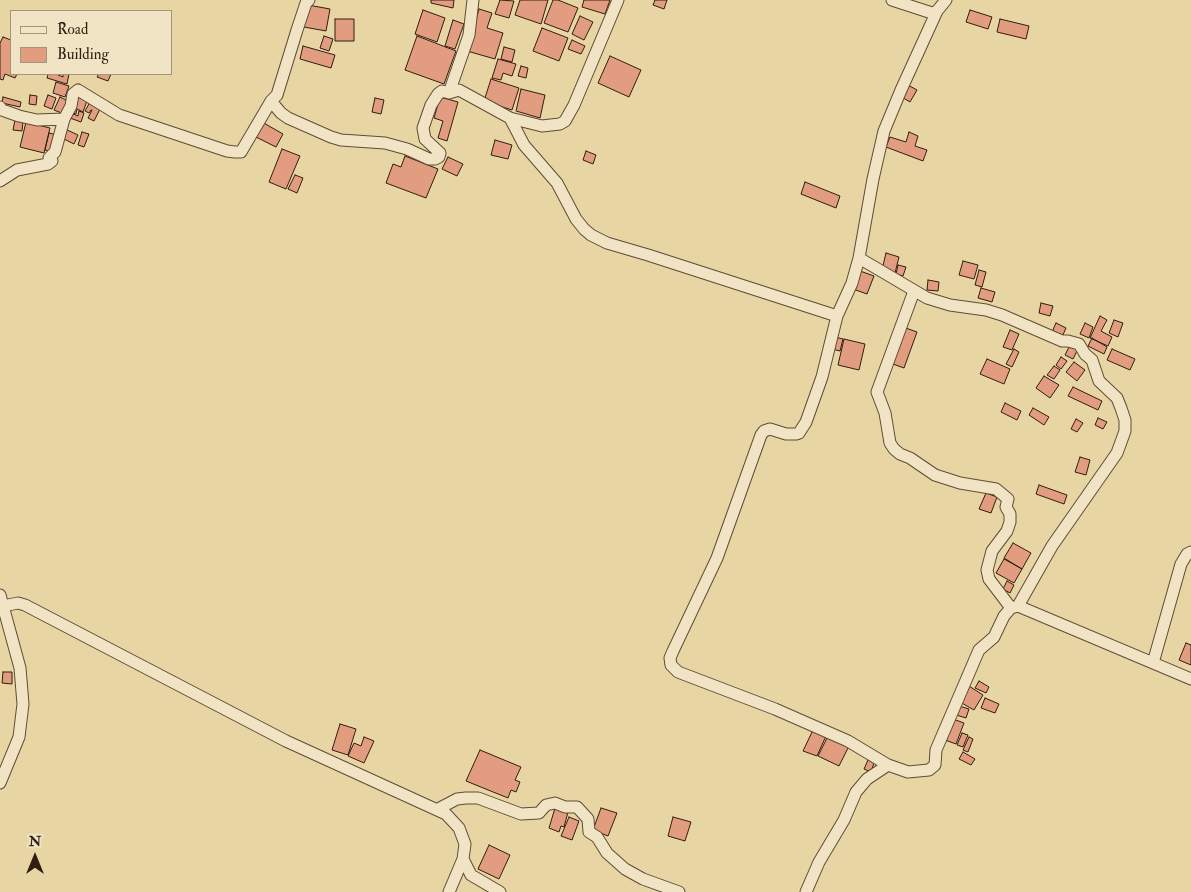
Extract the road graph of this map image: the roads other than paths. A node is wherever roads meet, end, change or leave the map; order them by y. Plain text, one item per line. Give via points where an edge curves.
1 (309, 0) edge
2 (473, 0) edge
3 (618, 0) edge
4 (892, 0) edge
5 (946, 0) edge
6 (936, 11) junction
7 (449, 93) junction
8 (271, 101) junction
9 (0, 107) edge
10 (510, 118) junction
11 (64, 119) junction
12 (0, 181) edge
13 (859, 258) junction
14 (914, 291) junction
15 (837, 316) junction
16 (1191, 552) edge
17 (3, 602) edge
18 (1014, 607) junction
19 (1153, 663) junction
20 (1191, 679) edge
21 (888, 765) junction
22 (0, 783) edge
23 (438, 809) junction
24 (462, 859) junction
25 (449, 892) edge
26 (500, 892) edge
27 (679, 892) edge
28 (806, 892) edge

1 - 8 street via 277,96
2 - 7 street via 469,36
3 - 10 street via 565,121 542,126
4 - 6 street via 924,11
5 - 6 street
6 - 13 street via 884,131
7 - 8 street via 442,91 438,94 423,128 425,139 440,153 436,159 385,143 331,137 288,118
7 - 10 street via 459,90
8 - 11 street via 241,152 226,151 119,115 78,90 73,94
9 - 11 street via 37,120
10 - 15 street via 524,145 557,183 576,219 591,235 607,244
11 - 12 street via 55,152 49,158 52,161 17,170
13 - 14 street
13 - 15 street
14 - 18 street via 877,392 885,413 890,443 900,454 935,475 996,489 1008,499 1006,507 1010,522 992,551 987,570 988,579
14 - 18 street via 950,305 1002,315 1062,341 1079,344 1092,360 1099,381 1122,408 1125,431 1117,453
15 - 21 street via 822,377 803,428 796,434 770,429 761,435 717,558 670,658 671,665 678,672 848,741
16 - 19 street via 1181,564
17 - 22 street via 20,668 23,715 20,737
17 - 23 street via 18,603 286,741
18 - 19 street
18 - 21 street via 1004,616 994,637 978,650 936,750 935,765 929,770 908,772
19 - 20 street
21 - 28 street via 867,779 856,792
23 - 24 street via 459,828 465,844
23 - 27 street via 466,798 478,798 522,814 539,813 546,805 555,803 577,806 588,819 589,832 625,870
24 - 25 street
24 - 26 street via 472,875

